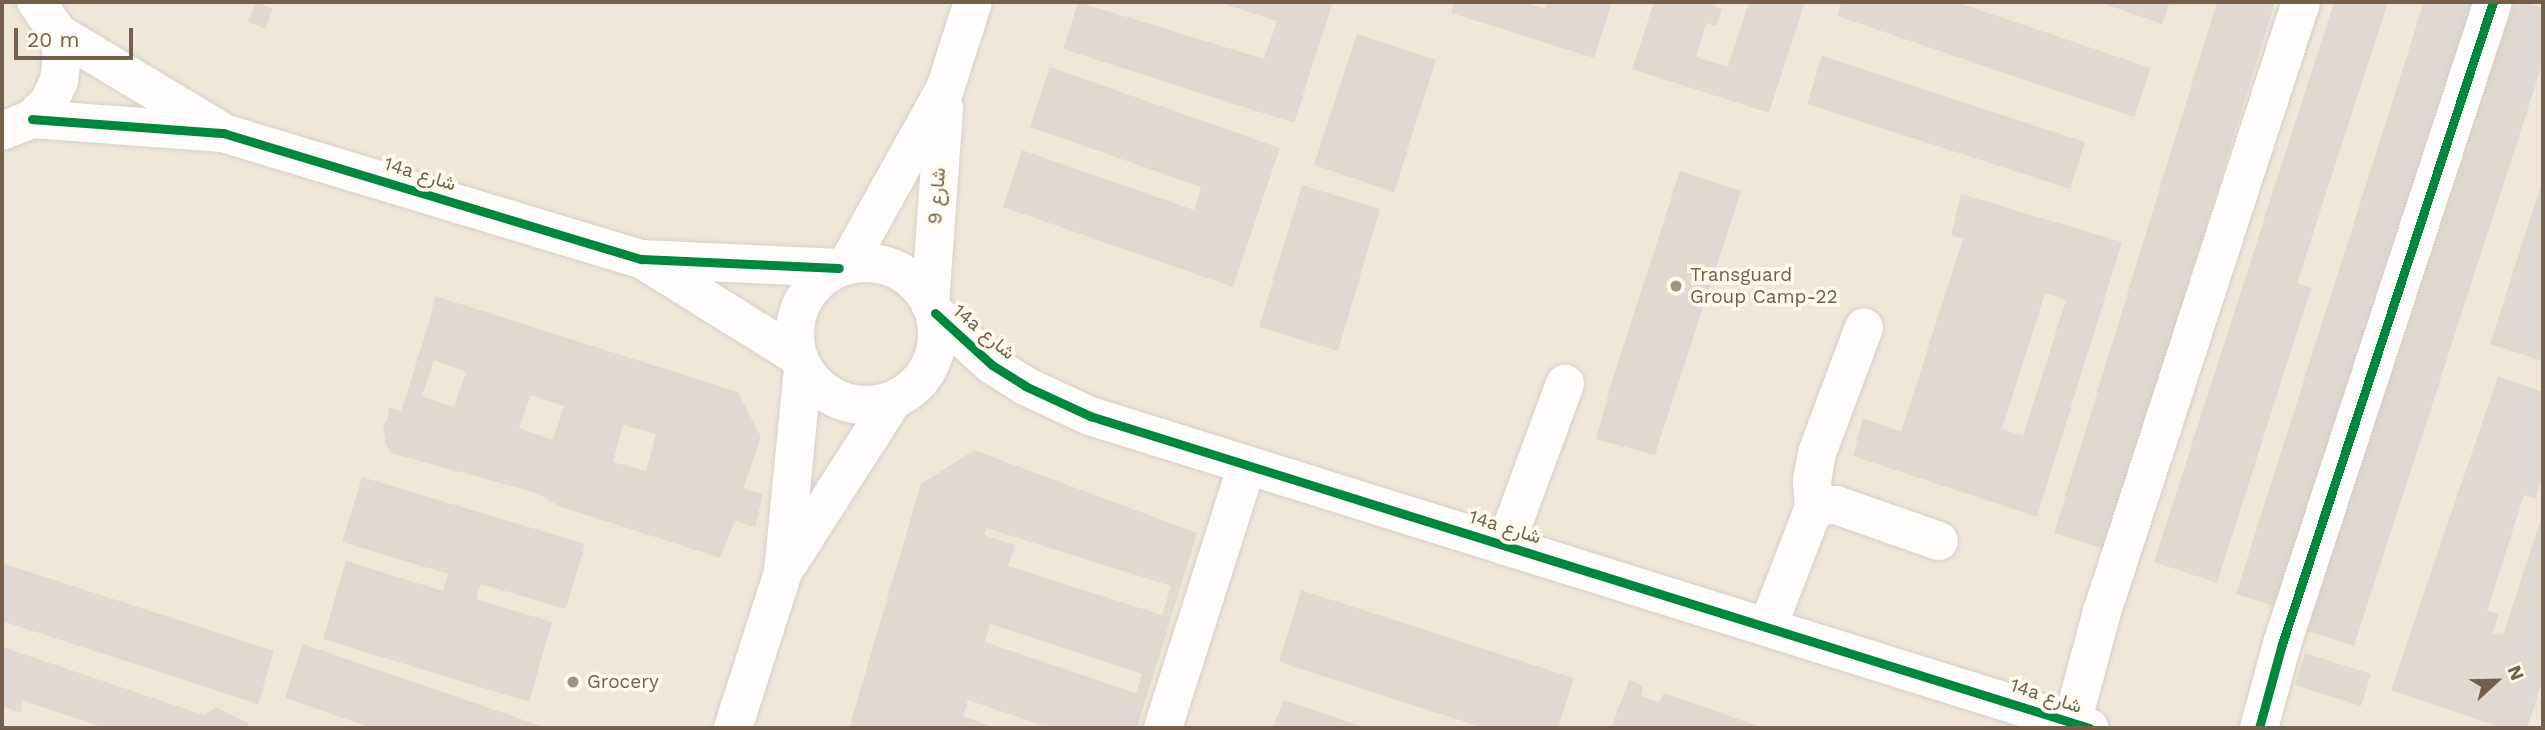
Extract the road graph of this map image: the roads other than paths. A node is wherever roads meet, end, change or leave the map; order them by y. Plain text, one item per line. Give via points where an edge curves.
1 (974, 2) edge
2 (2301, 2) edge
3 (2493, 2) edge
4 (48, 13) edge
5 (945, 89) junction
6 (14, 130) edge
7 (223, 133) junction
8 (641, 259) junction
9 (843, 266) junction
10 (933, 308) junction
11 (1864, 327) dead end
12 (800, 362) junction
13 (1565, 384) dead end
14 (892, 402) junction
15 (1247, 465) junction
16 (1814, 509) junction
17 (1939, 541) dead end
18 (1505, 546) junction
19 (783, 572) junction
20 (1768, 626) junction
21 (2080, 726) edge
22 (733, 728) edge
23 (1163, 728) edge
24 (2259, 728) edge

1 - 5 street, شارع 9
2 - 21 street via 2102,612
3 - 24 street via 2282,644
4 - 6 street via 62,57 59,81 48,102
4 - 7 street, 14a شارع
5 - 9 street, شارع 9
5 - 10 street, شارع 9
6 - 7 street, 14a شارع
7 - 8 street, 14a شارع
8 - 9 street, 14a شارع
8 - 12 street, 14a شارع
9 - 10 street via 880,263 903,273 923,289
9 - 12 street via 817,282 801,304 794,329
10 - 14 street via 939,339 932,366 915,387
10 - 15 street, 14a شارع via 992,365 1057,402
11 - 16 street via 1817,453
12 - 14 street via 812,382 835,399 863,407
12 - 19 street
13 - 18 street
14 - 19 street
15 - 18 street, 14a شارع
15 - 23 street
16 - 17 street via 1836,505
16 - 20 street
18 - 20 street, 14a شارع
19 - 22 street
20 - 21 street, 14a شارع

